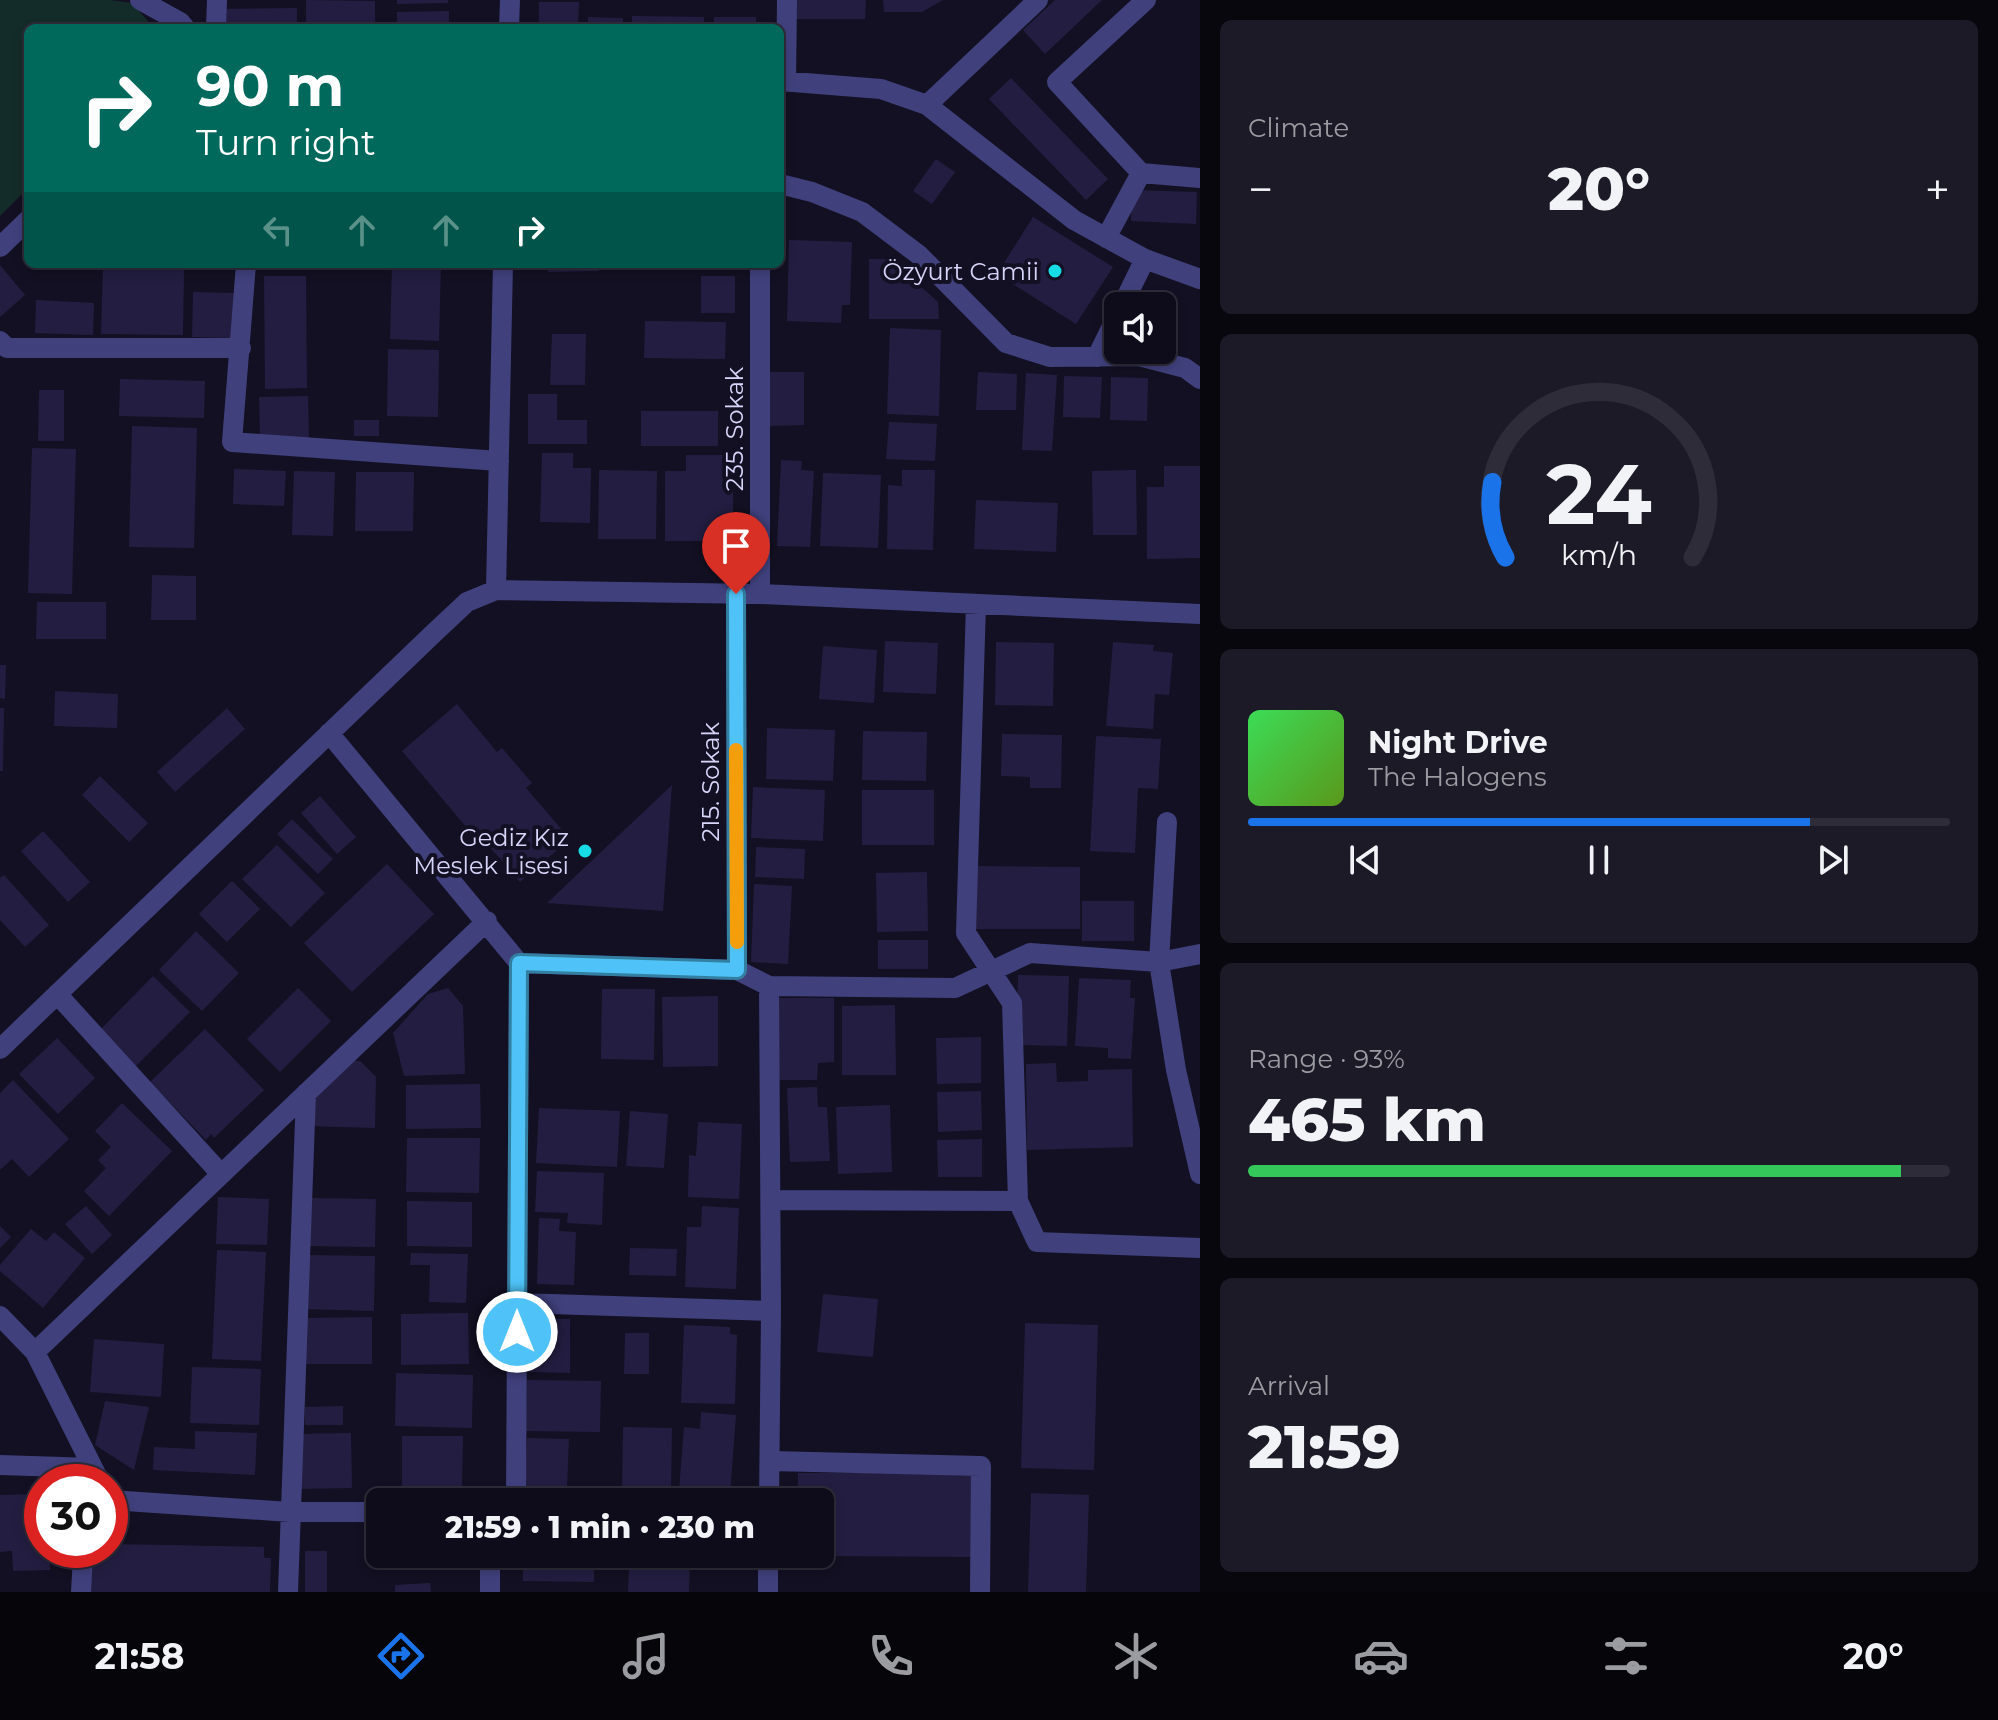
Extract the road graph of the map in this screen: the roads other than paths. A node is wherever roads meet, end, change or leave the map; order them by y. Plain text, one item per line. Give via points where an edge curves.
1 (140, 0) edge
2 (217, 0) edge
3 (510, 0) edge
4 (787, 0) edge
5 (1038, 0) edge
6 (1146, 0) edge
7 (182, 24) edge
8 (216, 24) edge
9 (509, 24) edge
10 (784, 61) edge
11 (784, 81) edge
12 (927, 105) junction
13 (1141, 173) junction
14 (1200, 178) edge
15 (784, 185) edge
16 (24, 224) edge
17 (1106, 238) junction
18 (0, 247) edge
19 (1145, 259) junction
20 (246, 268) edge
21 (503, 268) edge
22 (760, 268) edge
23 (1200, 279) edge
24 (1129, 292) edge
25 (0, 341) edge
26 (1104, 343) edge
27 (241, 348) junction
28 (1097, 357) junction
29 (1200, 379) edge
30 (499, 461) junction
31 (496, 590) junction
32 (736, 594) junction
33 (760, 594) junction
34 (976, 604) junction
35 (1200, 614) edge
36 (329, 733) junction
37 (1167, 822) dead end
38 (487, 921) junction
39 (1200, 954) edge
40 (1159, 962) junction
41 (519, 963) junction
42 (737, 970) junction
43 (991, 971) junction
44 (769, 986) junction
45 (57, 994) junction
46 (0, 1049) edge
47 (306, 1093) junction
48 (221, 1174) junction
49 (1200, 1174) edge
50 (771, 1200) junction
51 (1018, 1201) junction
52 (1200, 1248) edge
53 (518, 1303) junction
54 (771, 1311) junction
55 (0, 1316) edge
56 (35, 1352) junction
57 (771, 1461) junction
58 (91, 1464) edge
59 (0, 1465) edge
60 (24, 1467) edge
61 (516, 1488) edge
62 (770, 1488) edge
63 (128, 1501) edge
64 (290, 1512) junction
65 (366, 1512) edge
66 (82, 1568) edge
67 (490, 1568) edge
68 (768, 1568) edge
69 (81, 1592) edge
70 (288, 1592) edge
71 (490, 1592) edge
72 (768, 1592) edge
73 (980, 1592) edge

1 - 7 street
2 - 8 street
3 - 9 street
4 - 10 street
5 - 12 street
6 - 13 street via 1057,82
11 - 12 street via 881,89
12 - 17 street via 1074,220
13 - 14 street
13 - 17 street
15 - 28 street via 862,212 919,255 1006,343 1050,357
16 - 18 street
17 - 19 street
19 - 23 street
19 - 24 street
20 - 27 street
21 - 30 street
22 - 33 street, 235. Sokak
25 - 27 street via 7,348
26 - 28 street
27 - 30 street via 232,442
28 - 29 street via 1139,356 1185,368
30 - 31 street
31 - 32 street
31 - 36 street via 467,602
32 - 33 street
32 - 42 street, 215. Sokak
33 - 34 street
34 - 35 street
34 - 43 street via 966,933
36 - 38 street
36 - 45 street
37 - 40 street
38 - 41 street
38 - 47 street
39 - 40 street
40 - 43 street via 1030,953
40 - 49 street
41 - 42 street
41 - 53 street
42 - 44 street
43 - 44 street via 955,988
43 - 51 street via 1012,1003
44 - 50 street
45 - 46 street
45 - 48 street
47 - 48 street
47 - 64 street
48 - 56 street
50 - 51 street
50 - 54 street
51 - 52 street via 1037,1242
53 - 54 street
53 - 61 street
54 - 57 street
55 - 56 street
56 - 58 street
57 - 62 street
57 - 73 street via 981,1466
59 - 60 street
63 - 64 street
64 - 65 street
64 - 70 street
66 - 69 street
67 - 71 street
68 - 72 street

